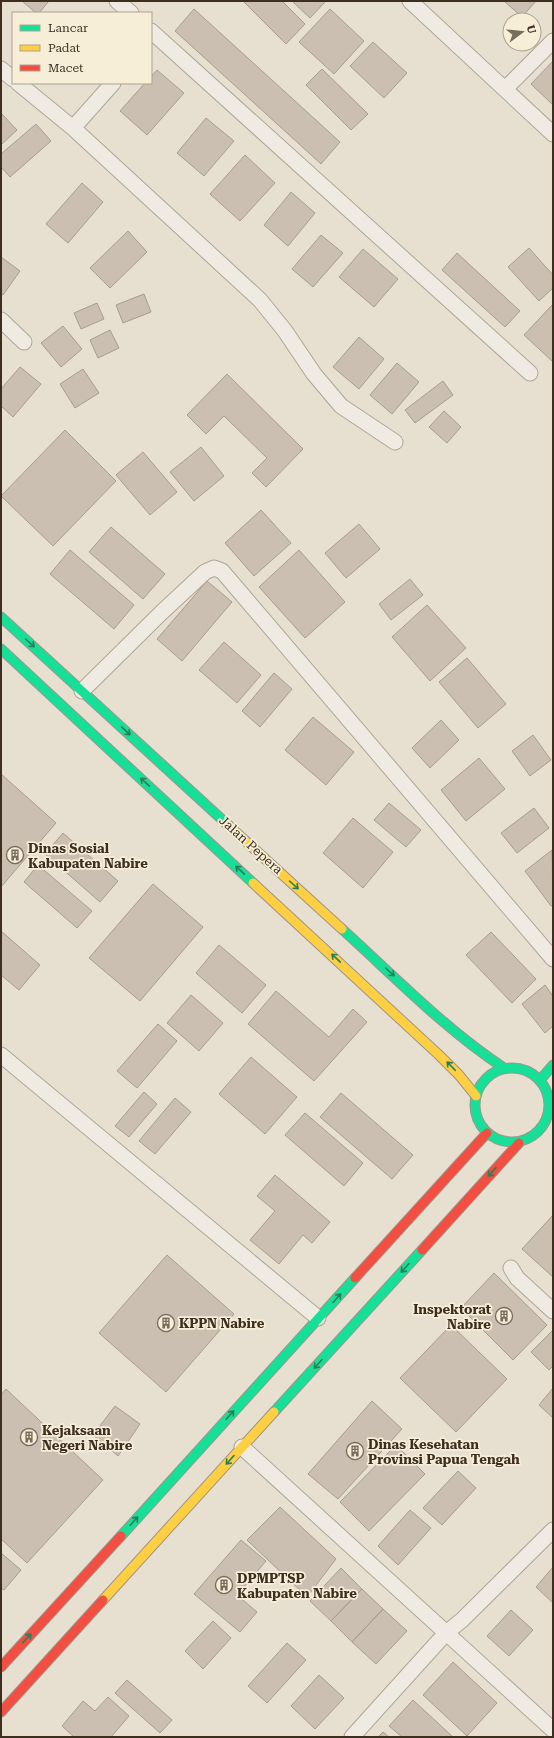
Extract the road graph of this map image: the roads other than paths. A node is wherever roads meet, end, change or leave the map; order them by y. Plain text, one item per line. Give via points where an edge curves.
1 (117, 1) edge
2 (410, 1) edge
3 (130, 12) edge
4 (153, 35) edge
5 (553, 41) edge
6 (1, 69) edge
7 (12, 78) edge
8 (19, 84) edge
9 (112, 84) edge
10 (505, 89) junction
11 (73, 128) junction
12 (553, 134) edge
13 (1, 320) edge
14 (24, 342) dead end
15 (530, 373) dead end
16 (395, 442) dead end
17 (1, 617) edge
18 (1, 649) edge
19 (82, 691) junction
20 (202, 801) junction
21 (190, 815) junction
22 (553, 959) edge
23 (1, 1055) edge
24 (553, 1065) edge
25 (504, 1068) junction
26 (540, 1080) junction
27 (476, 1096) junction
28 (551, 1108) edge
29 (487, 1133) junction
30 (519, 1143) junction
31 (511, 1268) dead end
32 (553, 1311) edge
33 (318, 1318) junction
34 (242, 1447) junction
35 (553, 1530) edge
36 (446, 1633) junction
37 (1, 1667) edge
38 (1, 1712) edge
39 (553, 1730) edge
40 (352, 1737) edge

1 - 3 street
2 - 10 street
4 - 15 street
5 - 10 street
6 - 7 street
8 - 11 street
9 - 11 street
10 - 12 street
11 - 16 street via 260,300 314,374 342,406
13 - 14 street
17 -> 19 main road, Jalan Pepera
21 -> 18 main road, Jalan Pepera
19 -> 20 main road, Jalan Pepera
19 - 22 street via 205,572 214,568 222,571
20 - 21 main road
20 -> 25 main road, Jalan Pepera via 431,1010 481,1053
27 -> 21 main road, Jalan Pepera via 460,1075
23 - 33 street
24 - 26 main road
25 - 26 main road via 517,1068 529,1072
25 - 27 main road via 490,1075 481,1084
26 - 28 main road via 549,1097
27 - 29 main road via 475,1110 478,1122
28 - 30 main road via 541,1130
29 - 30 main road via 506,1142
33 -> 29 main road
30 -> 34 main road
31 - 32 street via 517,1278
37 -> 33 main road via 119,1543
34 - 36 street
34 -> 38 main road via 136,1558
35 - 36 street
36 - 39 street
36 - 40 street

